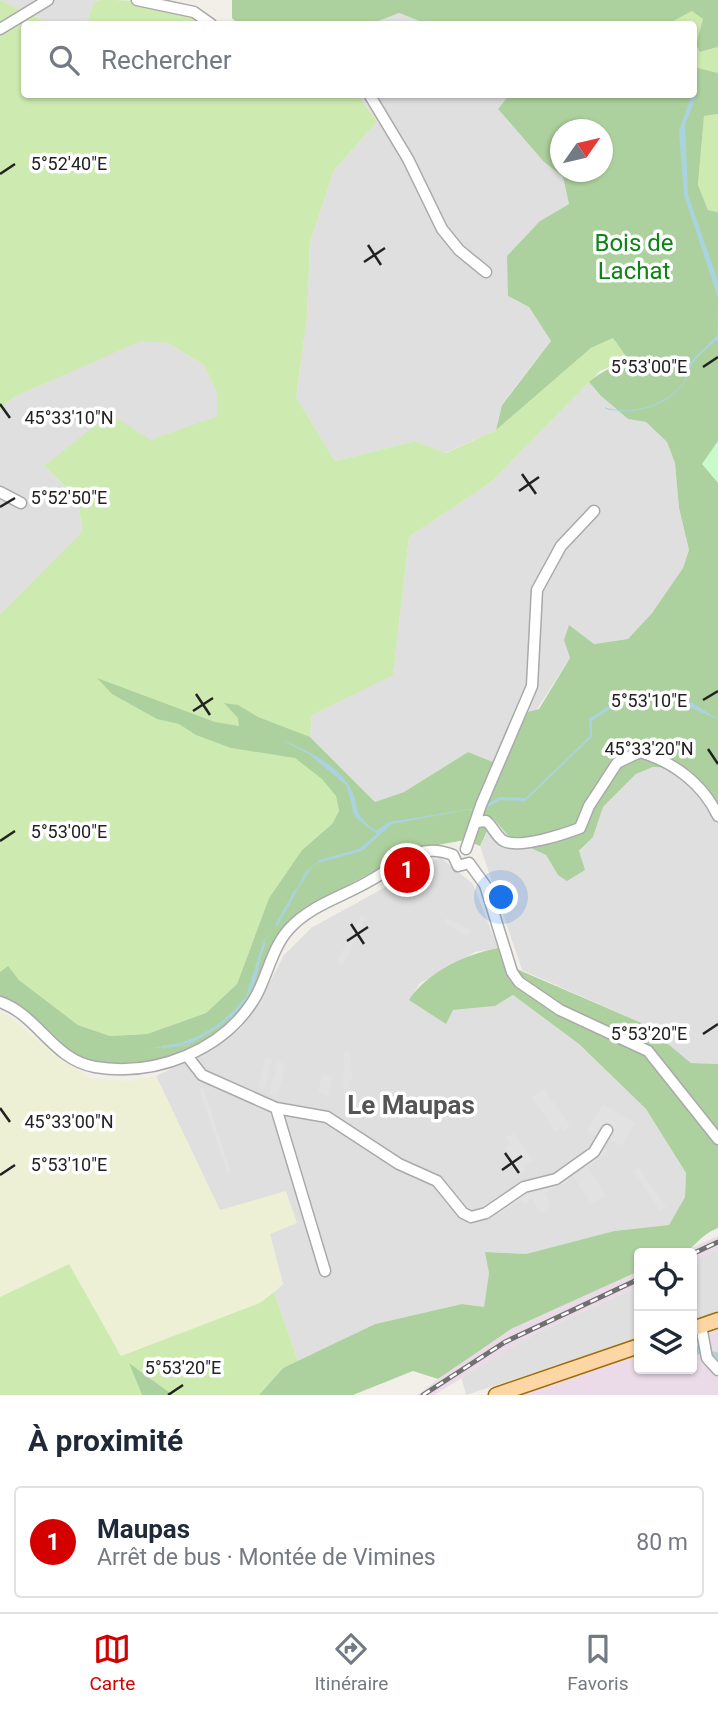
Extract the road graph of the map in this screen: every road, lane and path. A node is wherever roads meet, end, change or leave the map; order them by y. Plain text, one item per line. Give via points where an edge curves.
1 (28, 0) edge
2 (48, 0) edge
3 (137, 0) edge
4 (21, 14) junction
5 (207, 21) edge
6 (0, 29) edge
7 (371, 98) edge
8 (486, 272) dead end
9 (0, 492) edge
10 (21, 503) dead end
11 (594, 511) dead end
12 (479, 813) junction
13 (718, 816) edge
14 (466, 849) junction
15 (453, 855) junction
16 (469, 863) junction
17 (0, 1002) edge
18 (188, 1057) junction
19 (276, 1108) junction
20 (607, 1130) dead end
21 (718, 1139) edge
22 (325, 1271) dead end
23 (718, 1320) edge
24 (697, 1327) edge
25 (697, 1330) edge
26 (634, 1348) edge
27 (718, 1370) edge
28 (496, 1395) edge

1 - 4 street
2 - 4 street
3 - 5 street via 194,12
4 - 6 street
7 - 8 street via 442,229
9 - 10 street
11 - 12 street via 561,546 537,590 533,686
12 - 13 street via 509,842 530,843 580,828 617,763 640,752 687,775
12 - 14 street
14 - 15 street
14 - 16 street via 471,855
15 - 16 street via 458,866
15 - 18 street via 435,849 415,854 306,914 282,939 255,998 237,1022
16 - 21 street via 485,885 519,982 560,1010 648,1051
17 - 18 street via 21,1012 68,1057 93,1067 156,1064
18 - 19 street via 202,1075
19 - 20 street via 327,1117 399,1164 437,1181 471,1217 486,1213 524,1186 556,1179 594,1152
19 - 22 street
23 - 24 main road
25 - 27 street via 707,1358
26 - 28 main road

